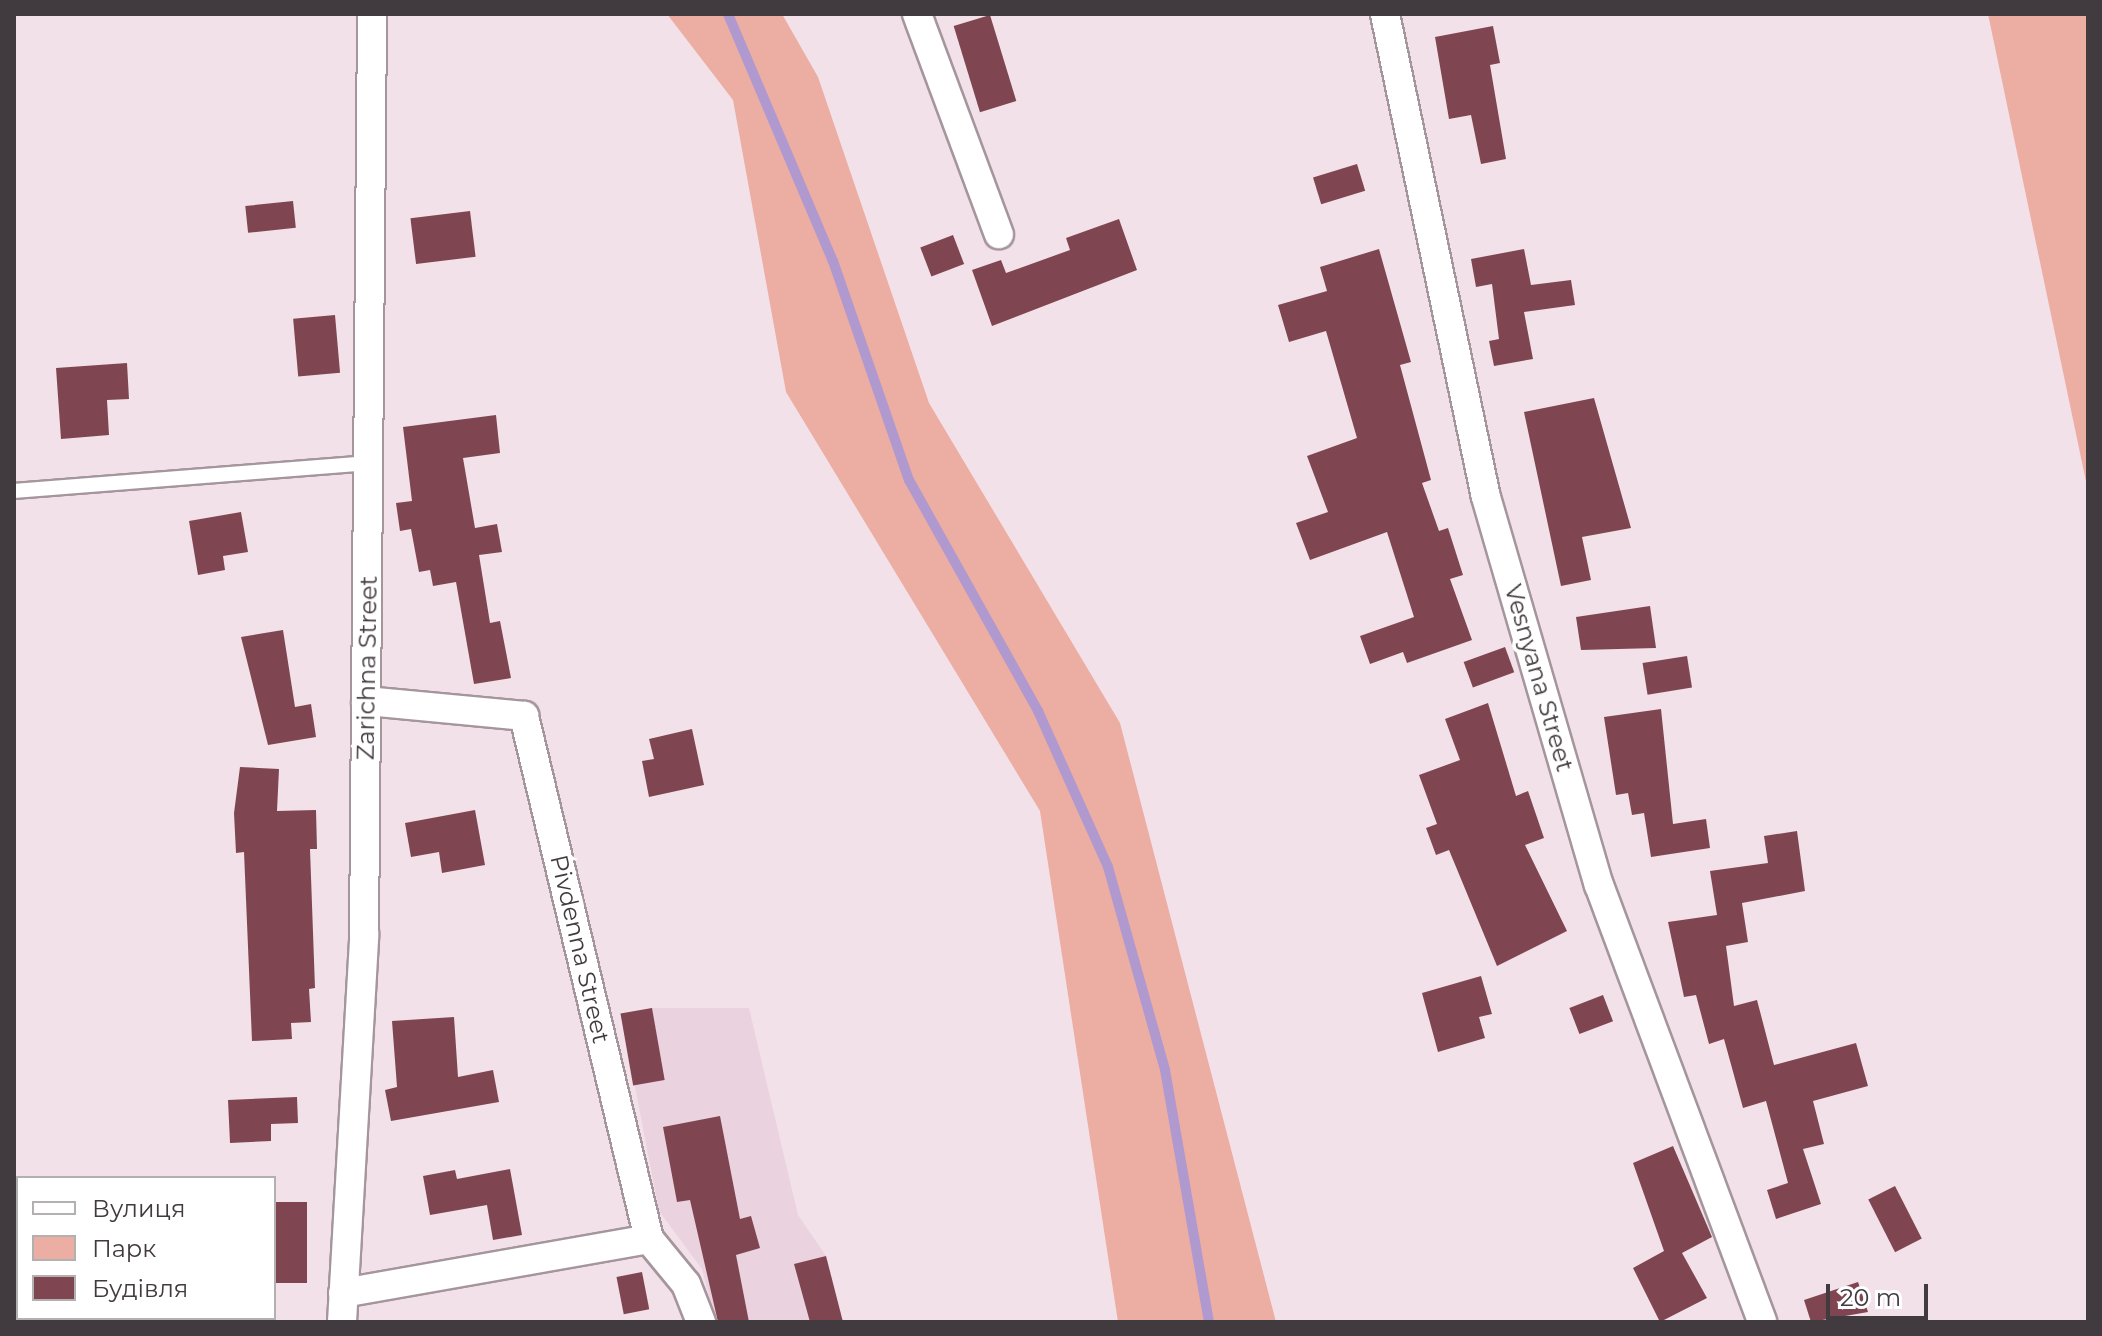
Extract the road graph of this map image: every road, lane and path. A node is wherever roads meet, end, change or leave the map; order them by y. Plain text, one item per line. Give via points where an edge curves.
1 (917, 14) edge
2 (1385, 14) edge
3 (379, 18) edge
4 (999, 234) dead end
5 (369, 463) junction
6 (14, 491) edge
7 (366, 701) junction
8 (649, 1239) junction
9 (343, 1293) junction
10 (342, 1322) edge
11 (701, 1322) edge
12 (1762, 1322) edge

1 - 4 street
2 - 12 street, Vesnyana Street via 1486,497 1599,885
3 - 5 street, Zarichna Street
5 - 6 lane
5 - 7 street, Zarichna Street
7 - 8 street, Pivdenna Street via 524,716
7 - 9 street, Zarichna Street via 364,935
8 - 9 street
8 - 11 street, Pivdenna Street via 686,1284
9 - 10 street, Zarichna Street

